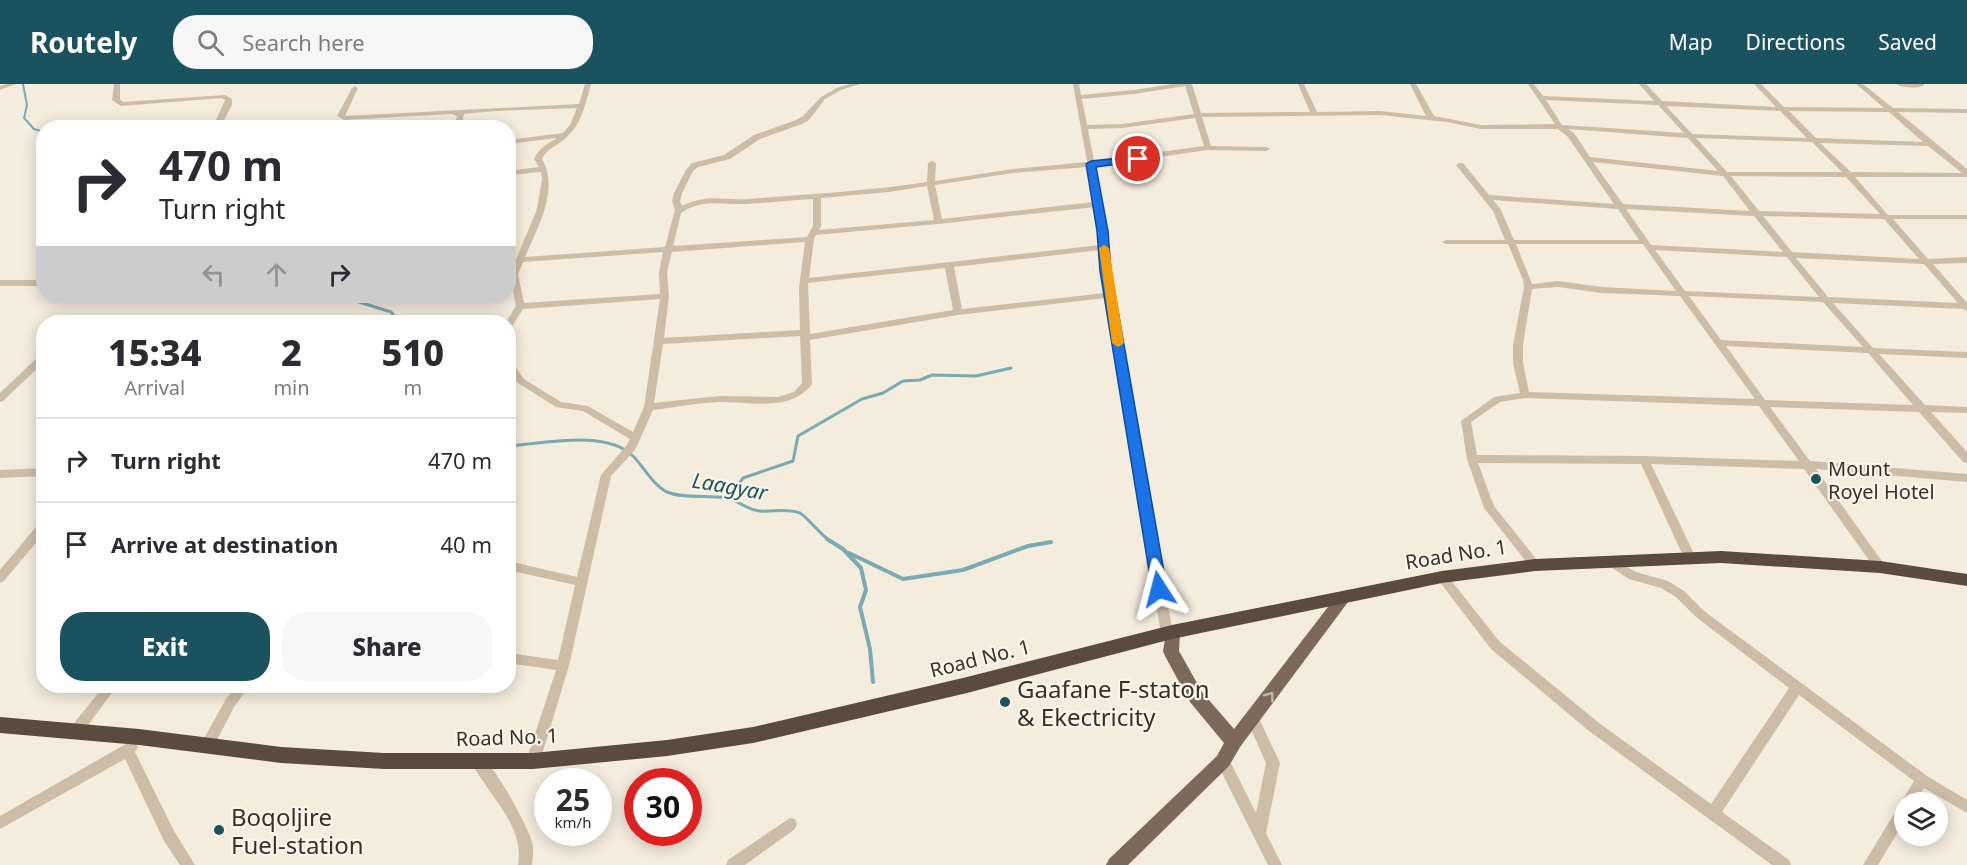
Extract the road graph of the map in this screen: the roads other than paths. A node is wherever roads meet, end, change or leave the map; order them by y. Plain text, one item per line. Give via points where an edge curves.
1 (13, 84) edge
2 (117, 84) edge
3 (588, 84) edge
4 (857, 84) edge
5 (1076, 84) edge
6 (1187, 84) edge
7 (1301, 84) edge
8 (1413, 84) edge
9 (1531, 84) edge
10 (1642, 84) edge
11 (1757, 84) edge
12 (1859, 84) edge
13 (1899, 84) edge
14 (1921, 85) edge
15 (0, 88) edge
16 (356, 88) dead end
17 (1078, 97) junction
18 (1540, 98) junction
19 (1657, 102) junction
20 (580, 105) junction
21 (1784, 109) junction
22 (1893, 111) junction
23 (1967, 111) edge
24 (458, 113) junction
25 (1314, 113) junction
26 (1199, 115) junction
27 (1431, 118) junction
28 (220, 120) edge
29 (460, 120) edge
30 (1084, 127) junction
31 (1562, 128) junction
32 (566, 135) junction
33 (1688, 136) junction
34 (1814, 139) junction
35 (516, 140) edge
36 (1928, 144) junction
37 (1208, 148) junction
38 (1266, 149) dead end
39 (1587, 159) junction
40 (932, 163) dead end
41 (1091, 164) junction
42 (1460, 165) dead end
43 (544, 169) junction
44 (516, 172) edge
45 (1725, 174) junction
46 (1967, 174) edge
47 (1850, 175) junction
48 (931, 185) junction
49 (817, 195) junction
50 (1485, 197) junction
51 (1098, 204) junction
52 (1619, 204) junction
53 (680, 210) junction
54 (1757, 214) junction
55 (1967, 217) edge
56 (1887, 218) junction
57 (939, 222) junction
58 (812, 236) junction
59 (1510, 241) junction
60 (1446, 242) dead end
61 (1646, 244) junction
62 (1104, 247) junction
63 (669, 249) junction
64 (1789, 254) junction
65 (522, 260) junction
66 (1967, 260) edge
67 (1926, 262) junction
68 (949, 264) junction
69 (516, 268) edge
70 (804, 281) junction
71 (0, 283) edge
72 (36, 283) edge
73 (1528, 287) junction
74 (516, 290) edge
75 (1680, 292) junction
76 (1110, 295) junction
77 (665, 296) junction
78 (1826, 300) junction
79 (520, 306) junction
80 (1966, 307) edge
81 (958, 312) junction
82 (515, 315) edge
83 (805, 336) junction
84 (658, 341) junction
85 (1718, 343) junction
86 (1871, 351) junction
87 (1967, 355) edge
88 (36, 364) edge
89 (516, 374) edge
90 (1525, 395) junction
91 (0, 399) edge
92 (1762, 403) junction
93 (649, 407) junction
94 (1922, 408) junction
95 (1967, 410) edge
96 (636, 438) junction
97 (1472, 459) junction
98 (1967, 459) edge
99 (1644, 460) junction
100 (1809, 465) junction
101 (36, 472) edge
102 (0, 474) edge
103 (1967, 478) edge
104 (36, 535) edge
105 (1690, 558) junction
106 (1610, 561) junction
107 (1535, 565) junction
108 (516, 566) edge
109 (1880, 567) junction
110 (1443, 577) junction
111 (0, 578) edge
112 (1967, 580) edge
113 (581, 582) junction
114 (1343, 598) junction
115 (1169, 633) junction
116 (516, 659) edge
117 (563, 666) junction
118 (1797, 687) junction
119 (106, 693) edge
120 (238, 693) edge
121 (1252, 718) junction
122 (0, 725) edge
123 (75, 732) junction
124 (1234, 742) junction
125 (133, 744) junction
126 (207, 746) junction
127 (478, 761) junction
128 (533, 761) junction
129 (1223, 761) junction
130 (1923, 780) junction
131 (1915, 792) edge
132 (1967, 807) edge
133 (1713, 813) junction
134 (0, 823) edge
135 (790, 824) dead end
136 (1894, 826) edge
137 (1259, 836) junction
138 (1274, 864) edge
139 (188, 865) edge
140 (527, 865) edge
141 (733, 865) edge
142 (1115, 865) edge
143 (1784, 865) edge
144 (1870, 865) edge

1 - 15 street
2 - 28 street via 116,100 121,104 223,96 229,99
3 - 20 street
4 - 53 street via 823,98 799,122 758,137 727,157 695,165 678,193
5 - 17 street
6 - 17 street
6 - 26 street
7 - 25 street
8 - 27 street
9 - 18 street
10 - 19 street
11 - 21 street
12 - 22 street
13 - 14 street
16 - 24 street via 341,116 344,118
17 - 30 street
18 - 19 street
18 - 31 street
19 - 21 street
19 - 33 street
20 - 24 street
20 - 32 street
21 - 22 street
21 - 34 street
22 - 23 street
22 - 36 street
24 - 29 street
25 - 26 street
25 - 27 street
26 - 30 street
26 - 37 street
27 - 31 street via 1481,127
30 - 41 street
31 - 33 street
31 - 39 street
32 - 35 street
32 - 43 street via 541,151 538,159
33 - 34 street
33 - 45 street
34 - 36 street
34 - 47 street
36 - 46 street
37 - 38 street
37 - 41 street
39 - 45 street
39 - 52 street
40 - 48 street
41 - 48 street via 1013,171
41 - 51 street
42 - 50 street
43 - 44 street
43 - 65 street via 541,209
45 - 47 street
45 - 54 street
46 - 47 street
47 - 56 street
48 - 49 street
48 - 57 street
49 - 53 street via 743,202 707,200
49 - 58 street via 817,226
50 - 52 street
50 - 59 street via 1497,210
51 - 57 street
51 - 62 street
52 - 54 street
52 - 61 street
53 - 63 street
54 - 56 street
54 - 64 street
55 - 56 street
56 - 67 street
57 - 58 street
58 - 63 street
58 - 70 street
59 - 60 street
59 - 61 street
59 - 73 street
61 - 64 street
61 - 75 street
62 - 68 street
62 - 76 street
63 - 65 street
63 - 77 street via 663,272
64 - 67 street
64 - 78 street
65 - 69 street
66 - 67 street
67 - 80 street
68 - 70 street
68 - 81 street
70 - 83 street
71 - 72 street
73 - 75 street via 1558,284 1602,290
73 - 90 street via 1518,345
74 - 79 street
75 - 78 street
75 - 85 street
76 - 81 street
76 - 115 street
77 - 79 street
77 - 84 street
78 - 80 street
78 - 86 street
79 - 82 street
81 - 83 street
83 - 84 street
83 - 93 street via 807,384 797,394 779,400 719,399
84 - 93 street
85 - 86 street
85 - 92 street
86 - 87 street
86 - 94 street
88 - 91 street
89 - 96 street via 559,405 585,408
90 - 92 street
90 - 97 street via 1497,399 1466,421
92 - 94 street
92 - 100 street
93 - 96 street
94 - 95 street
94 - 98 street
96 - 113 street via 606,476
97 - 99 street
97 - 107 street via 1489,508
99 - 100 street
99 - 105 street
100 - 103 street
100 - 109 street
101 - 102 street
104 - 111 street
105 - 106 highway, Road No. 1
105 - 109 highway, Road No. 1
106 - 107 highway, Road No. 1
106 - 118 street via 1633,576 1664,584 1680,594 1700,614
107 - 110 highway, Road No. 1
108 - 113 street
109 - 112 highway, Road No. 1
110 - 114 highway, Road No. 1
110 - 133 street via 1495,645 1594,727
113 - 117 street
114 - 115 highway, Road No. 1
121 -> 114 main road
115 - 124 main road via 1171,651 1196,697
115 - 128 highway, Road No. 1 via 753,735
116 - 117 street
117 - 128 street
118 - 130 street
118 - 133 street
119 - 123 street
120 - 126 street
121 - 124 main road
121 - 137 street via 1273,763
122 - 123 highway, Road No. 1
123 - 125 highway, Road No. 1
124 - 129 main road
125 - 126 highway, Road No. 1
125 - 134 street
125 - 139 street via 170,836
126 - 127 highway, Road No. 1 via 384,761
127 - 128 highway, Road No. 1
127 - 140 street via 515,815 528,854
129 - 137 street
129 - 142 main road
130 - 131 street
130 - 132 street
133 - 143 street
135 - 141 street
136 - 144 street
137 - 138 street

